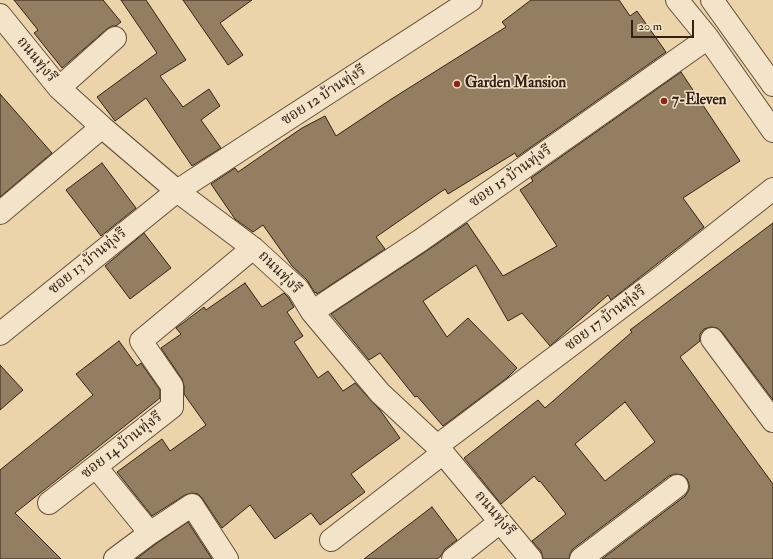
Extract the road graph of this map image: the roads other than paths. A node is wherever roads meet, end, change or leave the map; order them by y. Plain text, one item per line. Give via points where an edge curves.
1 (471, 0) edge
2 (678, 0) edge
3 (712, 0) edge
4 (0, 15) edge
5 (115, 38) dead end
6 (708, 38) junction
7 (773, 85) edge
8 (59, 88) junction
9 (102, 127) junction
10 (773, 131) edge
11 (773, 189) edge
12 (177, 191) junction
13 (0, 213) edge
14 (254, 248) junction
15 (312, 312) junction
16 (0, 334) edge
17 (712, 339) dead end
18 (773, 421) edge
19 (440, 449) junction
20 (96, 466) junction
21 (678, 486) dead end
22 (50, 503) dead end
23 (500, 522) junction
24 (150, 533) junction
25 (330, 540) dead end
26 (115, 559) edge
27 (226, 559) edge
28 (453, 559) edge
29 (531, 559) edge
30 (581, 559) edge

1 - 12 street, ซอย 12 บ้านทุ่งรี
2 - 6 street
3 - 7 street
4 - 8 street, ถนนทุ่งรี
5 - 8 street
6 - 10 street
6 - 15 street, ซอย 15 บ้านทุ่งรี via 421,240
8 - 9 street, ถนนทุ่งรี
9 - 12 street, ถนนทุ่งรี
9 - 13 street
11 - 19 street, ซอย 17 บ้านทุ่งรี
12 - 14 street, ถนนทุ่งรี
12 - 16 street, ซอย 13 บ้านทุ่งรี
14 - 15 street, ถนนทุ่งรี via 298,289
14 - 20 street, ซอย 14 บ้านทุ่งรี via 140,341 172,386 172,407
15 - 19 street, ถนนทุ่งรี via 380,393
17 - 18 street
19 - 23 street, ถนนทุ่งรี
19 - 25 street, ซอย 17 บ้านทุ่งรี
20 - 22 street, ซอย 14 บ้านทุ่งรี
20 - 24 street
21 - 30 street
23 - 28 street
23 - 29 street, ถนนทุ่งรี
24 - 26 street
24 - 27 street via 192,505

